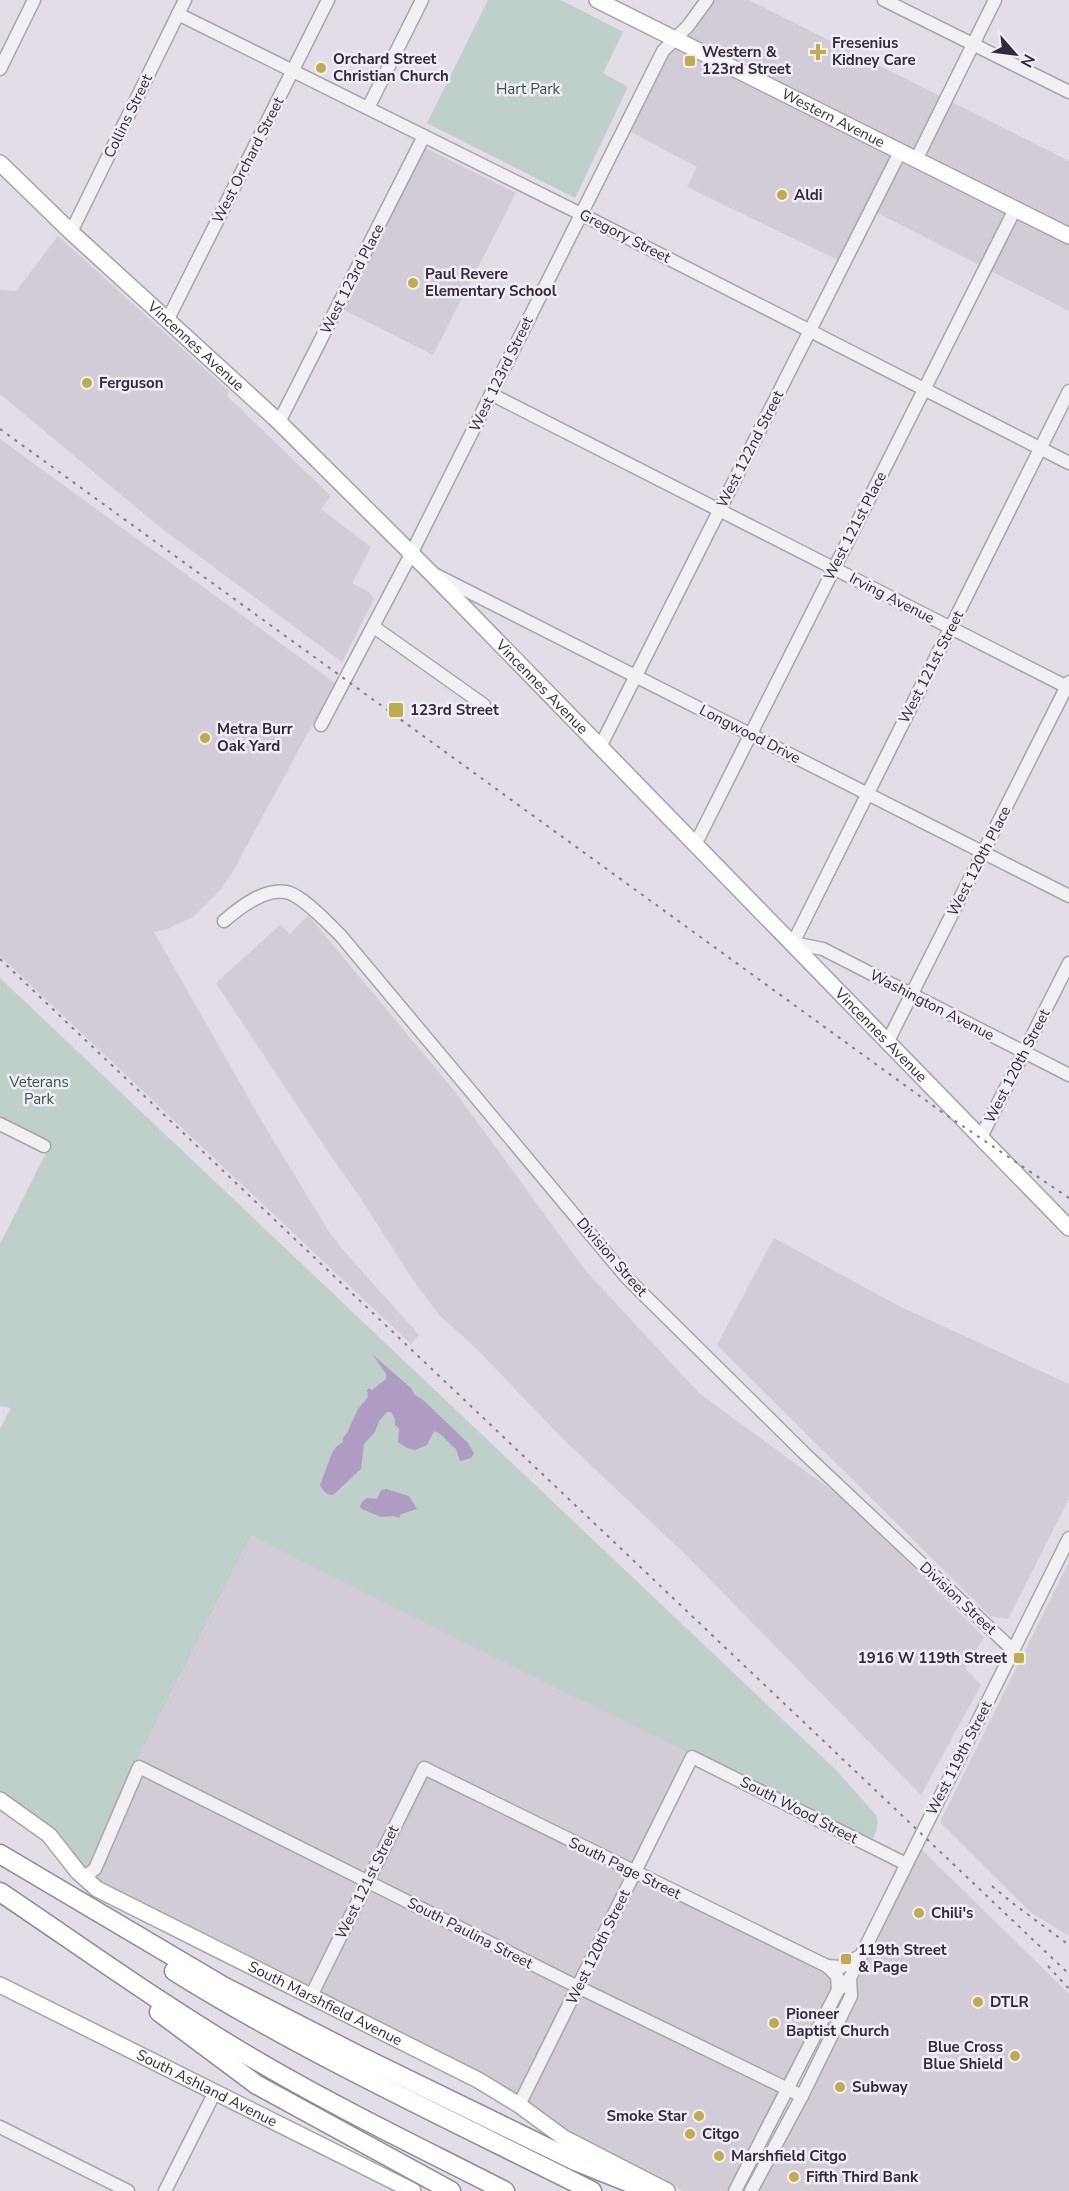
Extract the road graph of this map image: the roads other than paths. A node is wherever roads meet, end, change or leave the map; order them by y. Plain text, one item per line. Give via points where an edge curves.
1 (34, 0) edge
2 (185, 0) edge
3 (328, 0) edge
4 (422, 0) edge
5 (597, 0) edge
6 (707, 0) edge
7 (884, 0) edge
8 (995, 0) edge
9 (178, 14) junction
10 (674, 40) junction
11 (973, 44) junction
12 (0, 69) edge
13 (292, 71) junction
14 (1069, 93) edge
15 (368, 108) junction
16 (424, 136) junction
17 (900, 152) junction
18 (916, 160) junction
19 (0, 163) edge
20 (1015, 209) junction
21 (581, 214) junction
22 (70, 232) junction
23 (1069, 236) edge
24 (168, 319) junction
25 (810, 331) junction
26 (924, 389) junction
27 (1069, 391) edge
28 (491, 394) junction
29 (279, 422) junction
30 (1040, 448) junction
31 (1069, 463) edge
32 (719, 510) junction
33 (411, 554) junction
34 (834, 568) junction
35 (430, 572) junction
36 (374, 627) junction
37 (950, 628) junction
38 (635, 676) junction
39 (1068, 686) edge
40 (484, 705) dead end
41 (321, 725) dead end
42 (751, 734) junction
43 (600, 747) junction
44 (867, 794) junction
45 (696, 843) junction
46 (983, 853) junction
47 (1069, 896) edge
48 (224, 921) dead end
49 (793, 943) junction
50 (1069, 963) edge
51 (912, 994) junction
52 (888, 1041) junction
53 (1024, 1052) junction
54 (1069, 1075) edge
55 (0, 1124) edge
56 (981, 1137) junction
57 (44, 1146) dead end
58 (1069, 1228) edge
59 (1069, 1538) edge
60 (1013, 1650) junction
61 (692, 1757) joint
62 (424, 1768) joint
63 (0, 1800) edge
64 (0, 1854) edge
65 (906, 1864) junction
66 (635, 1873) junction
67 (83, 1878) junction
68 (367, 1881) junction
69 (0, 1892) edge
70 (860, 1956) junction
71 (827, 1966) junction
72 (850, 1978) junction
73 (0, 1985) edge
74 (140, 1986) junction
75 (578, 1988) junction
76 (838, 1990) junction
77 (311, 1996) junction
78 (788, 2089) junction
79 (215, 2092) junction
80 (802, 2096) junction
81 (519, 2105) junction
82 (0, 2127) edge
83 (128, 2191) edge
84 (165, 2191) edge
85 (413, 2191) edge
86 (451, 2191) edge
87 (505, 2191) edge
88 (592, 2191) edge
89 (650, 2191) edge
90 (667, 2191) edge
91 (735, 2191) edge
92 (751, 2191) edge

1 - 12 street
2 - 9 street, Collins Street
3 - 13 street, West Orchard Street
4 - 15 street
5 - 10 main road, Western Avenue
6 - 10 street, West 123rd Street
7 - 11 street
8 - 11 street
9 - 13 street, Gregory Street
9 - 22 street, Collins Street
10 - 17 main road, Western Avenue
10 - 21 street, West 123rd Street via 663,51
11 - 14 street
11 - 18 street
13 - 15 street, Gregory Street
13 - 24 street, West Orchard Street
15 - 16 street, Gregory Street
16 - 21 street, Gregory Street
16 - 29 street, West 123rd Place
17 - 18 main road, Western Avenue
17 - 25 street, West 122nd Street
18 - 20 main road, Western Avenue
19 - 22 main road, Vincennes Avenue
20 - 23 main road, Western Avenue
20 - 26 street, West 121st Place
21 - 25 street, Gregory Street
21 - 28 street, West 123rd Street
22 - 24 main road, Vincennes Avenue
24 - 29 main road, Vincennes Avenue
25 - 26 street, Gregory Street
25 - 32 street, West 122nd Street
26 - 30 street, Gregory Street
26 - 34 street, West 121st Place
27 - 30 street, West 121st Street
28 - 32 street, Irving Avenue
28 - 33 street, West 123rd Street
29 - 33 main road, Vincennes Avenue
30 - 31 street, Gregory Street
30 - 37 street, West 121st Street
32 - 34 street, Irving Avenue
32 - 38 street, West 122nd Street
33 - 35 main road, Vincennes Avenue
33 - 36 street, West 123rd Street
34 - 37 street, Irving Avenue
34 - 42 street, West 121st Place
35 - 38 street, Longwood Drive
35 - 43 main road, Vincennes Avenue
36 - 40 street
36 - 41 street, West 123rd Street
37 - 39 street, Irving Avenue
37 - 44 street, West 121st Street
38 - 42 street, Longwood Drive
38 - 43 street, West 122nd Street
39 - 46 street, West 120th Place
42 - 44 street, Longwood Drive
42 - 45 street, West 121st Place
43 - 45 main road, Vincennes Avenue
44 - 46 street, Longwood Drive
44 - 49 street, West 121st Street
45 - 49 main road, Vincennes Avenue
46 - 47 street, Longwood Drive
46 - 51 street, West 120th Place
48 - 60 street, Division Street via 267,893 287,892 308,904 341,936 627,1278 805,1454
49 - 51 street, Washington Avenue via 823,949
49 - 52 main road, Vincennes Avenue
50 - 53 street, West 120th Street
51 - 52 street, West 120th Place
51 - 53 street, Washington Avenue
52 - 56 main road, Vincennes Avenue
53 - 54 street, Washington Avenue
53 - 56 street, West 120th Street
55 - 57 street
56 - 58 main road, Vincennes Avenue
59 - 60 street, West 119th Street
60 - 65 street, West 119th Street
61 - 65 street, South Wood Street
61 - 66 street, West 120th Street
62 - 66 street, South Page Street
62 - 68 street, West 121st Street
63 - 67 main road, South Marshfield Avenue via 49,1834
64 - 88 highway via 130,1943 230,2005
64 - 89 highway via 223,1986 516,2133
65 - 70 street, West 119th Street
66 - 71 street, South Page Street
66 - 75 street, West 120th Street
67 - 68 street, South Paulina Street via 94,1869 139,1767
67 - 77 main road, South Marshfield Avenue via 110,1896
68 - 75 street, South Paulina Street
68 - 77 street, West 121st Street
69 - 74 highway
70 - 71 street via 841,1967
70 - 72 street, West 119th Street
71 - 76 street via 837,1976
72 - 76 street, West 119th Street
72 - 80 street, West 119th Street via 851,1996
73 - 79 main road, South Ashland Avenue
74 - 86 highway via 158,2012 257,2085
74 - 87 highway via 302,2086
75 - 78 street, South Paulina Street
75 - 81 street, West 120th Street
76 - 78 street, West 119th Street
77 - 81 main road, South Marshfield Avenue via 478,2080
78 - 80 street, South Paulina Street
78 - 91 street, West 119th Street
79 - 84 street
79 - 85 main road, South Ashland Avenue
80 - 92 street, West 119th Street
81 - 90 main road, South Marshfield Avenue via 564,2138
82 - 83 street

